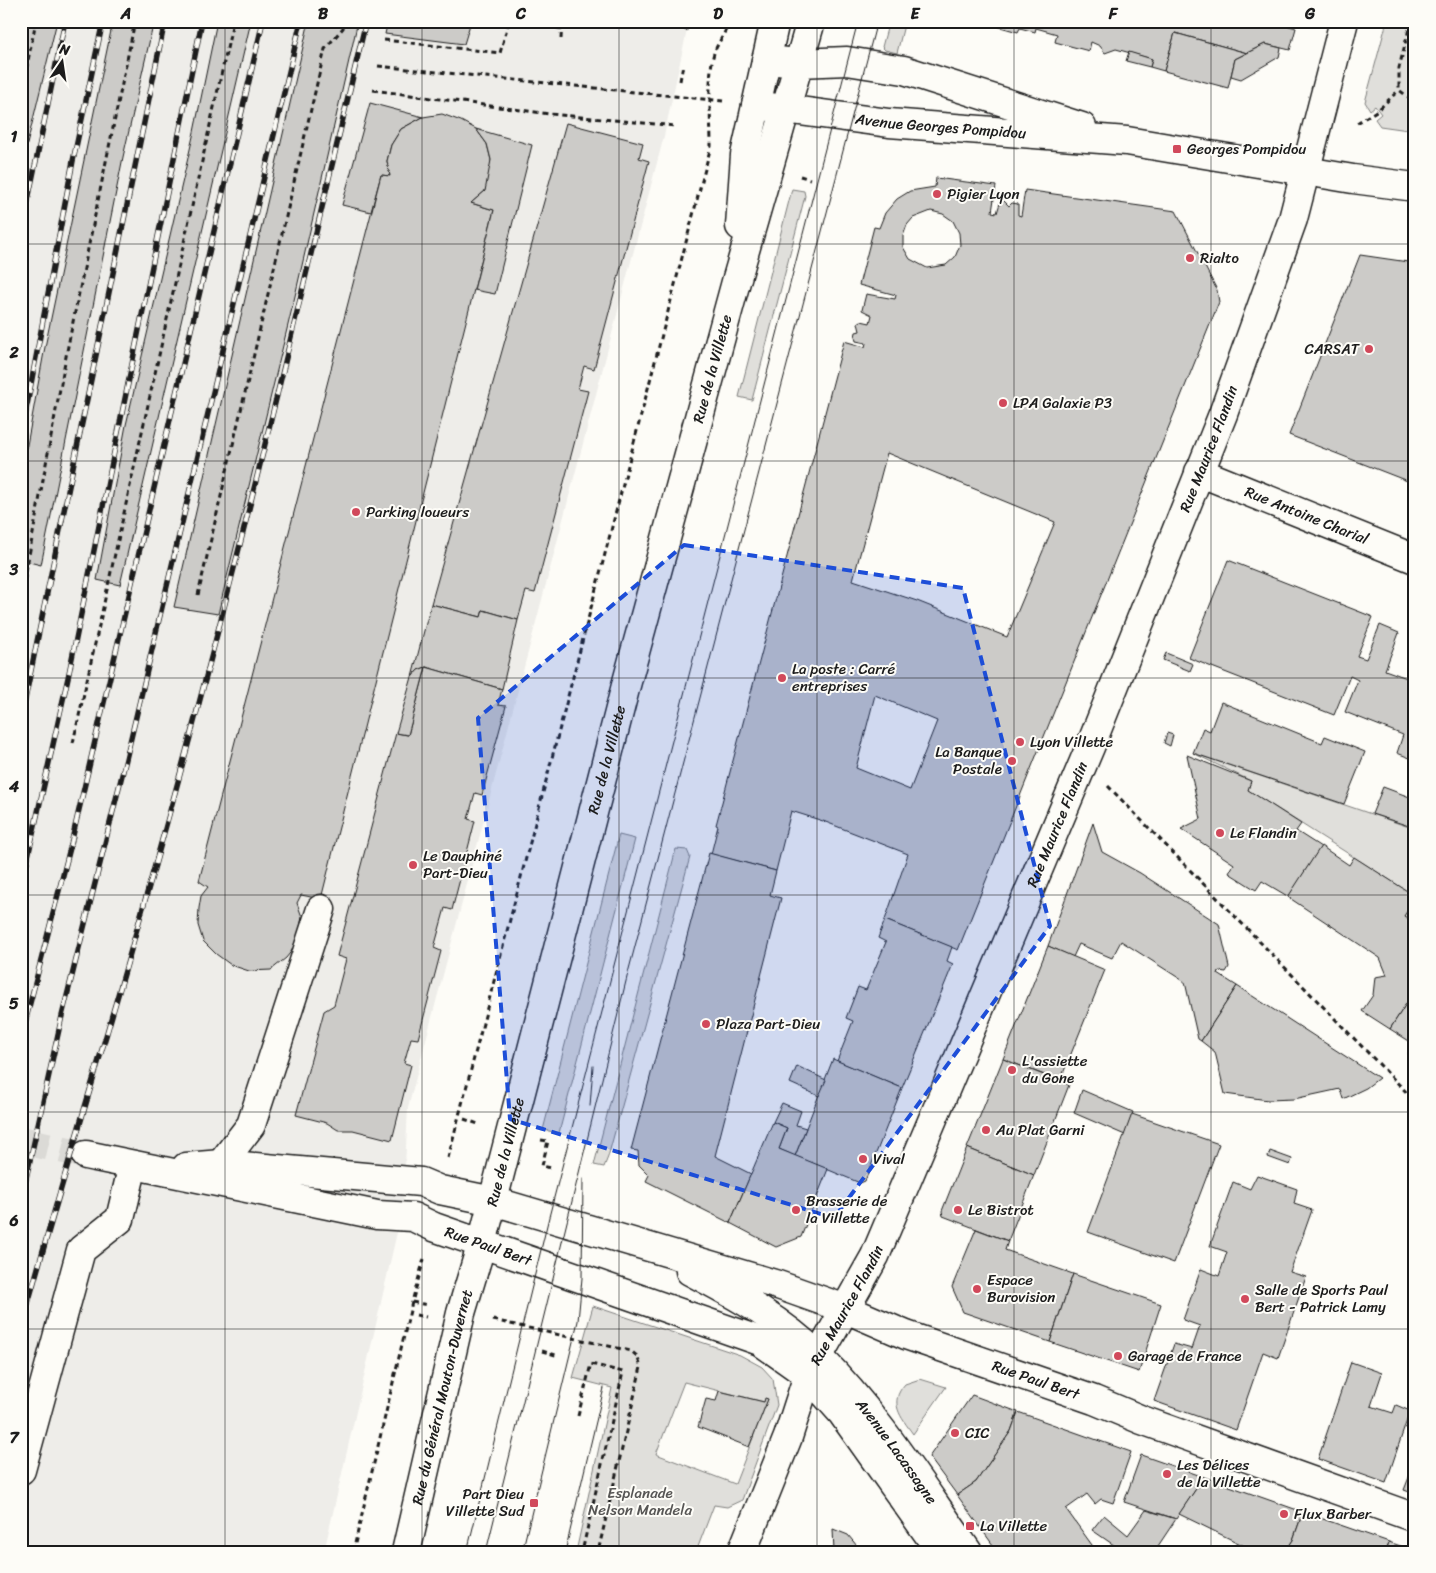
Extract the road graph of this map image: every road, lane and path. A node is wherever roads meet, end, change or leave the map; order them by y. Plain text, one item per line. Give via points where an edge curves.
1 (36, 21) edge
2 (134, 21) edge
3 (237, 21) edge
4 (345, 21) edge
5 (357, 21) edge
6 (509, 21) edge
7 (530, 21) edge
8 (562, 21) edge
9 (686, 21) edge
10 (729, 21) edge
11 (776, 21) edge
12 (811, 21) edge
13 (1344, 21) edge
14 (1411, 21) edge
15 (378, 26) dead end
16 (562, 28) junction
17 (686, 31) dead end
18 (561, 39) dead end
19 (384, 40) dead end
20 (766, 60) junction
21 (799, 63) junction
22 (683, 64) dead end
23 (378, 66) dead end
24 (680, 81) dead end
25 (373, 90) dead end
26 (1399, 90) junction
27 (21, 95) edge
28 (710, 98) junction
29 (1415, 102) edge
30 (756, 105) junction
31 (785, 110) junction
32 (1357, 123) dead end
33 (676, 126) dead end
34 (1127, 141) junction
35 (1305, 171) junction
36 (1415, 186) edge
37 (737, 278) junction
38 (1199, 472) junction
39 (1415, 559) edge
40 (198, 595) dead end
41 (21, 598) edge
42 (73, 743) dead end
43 (1084, 762) junction
44 (321, 909) dead end
45 (1415, 1101) edge
46 (464, 1120) dead end
47 (483, 1125) dead end
48 (538, 1139) dead end
49 (86, 1155) tunnel mouth
50 (221, 1164) junction
51 (143, 1167) junction
52 (551, 1168) dead end
53 (440, 1190) junction
54 (493, 1201) junction
55 (434, 1227) junction
56 (482, 1243) junction
57 (654, 1250) junction
58 (412, 1302) junction
59 (846, 1309) junction
60 (461, 1313) junction
61 (542, 1351) dead end
62 (559, 1356) dead end
63 (813, 1366) junction
64 (578, 1416) dead end
65 (21, 1470) edge
66 (1415, 1518) edge
67 (352, 1552) edge
68 (406, 1552) edge
69 (582, 1552) edge
70 (598, 1552) edge
71 (742, 1552) edge
72 (940, 1552) edge
73 (968, 1552) edge

1 - 27 path
2 - 41 path
3 - 42 path via 232,26
4 - 40 path via 325,49
5 - 15 path
6 - 19 path via 500,52
7 - 16 path
8 - 16 path
9 - 17 path
10 - 28 path via 714,52
11 - 20 street, Rue de la Villette
12 - 21 street, Rue de la Villette
13 - 35 street, Rue Maurice Flandin
14 - 26 path via 1399,68
16 - 18 path
20 - 21 street, Avenue Georges Pompidou
20 - 30 street, Rue de la Villette
21 - 31 street, Rue de la Villette
21 - 34 street, Avenue Georges Pompidou via 847,61 904,70
22 - 24 path
23 - 28 path
25 - 33 path via 550,114
26 - 29 path
26 - 32 path via 1378,110
28 - 53 path via 711,146
30 - 31 street, Avenue Georges Pompidou
30 - 37 street, Rue de la Villette via 745,155
31 - 34 street, Avenue Georges Pompidou via 890,123
31 - 37 street, Rue de la Villette
34 - 35 street, Avenue Georges Pompidou
35 - 36 street, Avenue Georges Pompidou
35 - 38 street, Rue Maurice Flandin via 1289,230
37 - 54 street, Rue de la Villette via 625,689
38 - 39 street, Rue Antoine Charial
38 - 43 street, Rue Maurice Flandin
43 - 45 path
43 - 59 street, Rue Maurice Flandin via 875,1256
44 - 50 street via 251,1125
46 - 47 path
48 - 52 path via 548,1141 542,1166
49 - 51 street, Rue Paul Bert
50 - 51 street, Rue Paul Bert
50 - 53 street, Rue Paul Bert via 421,1182
51 - 55 street, Rue Paul Bert via 377,1215 413,1217
51 - 65 street via 120,1219 81,1250
53 - 54 street, Rue Paul Bert
54 - 56 street, Rue de la Villette
54 - 57 street, Rue Paul Bert
55 - 56 street, Rue Paul Bert
55 - 58 path
56 - 60 street, Rue du Général Mouton-Duvernet
56 - 63 street, Rue Paul Bert via 760,1342
57 - 59 street, Rue Paul Bert via 778,1285
57 - 63 street, Rue Paul Bert via 768,1316
58 - 60 path
58 - 67 path
59 - 63 street, Rue Maurice Flandin
59 - 66 street, Rue Paul Bert via 906,1336 1094,1400
60 - 68 street, Rue du Général Mouton-Duvernet
60 - 70 path via 631,1351 637,1356 641,1367
61 - 62 path
63 - 71 street, Rue Maurice Flandin
63 - 72 street, Avenue Lacassagne via 842,1413
63 - 73 street, Avenue Lacassagne via 870,1414
64 - 69 path via 591,1364 623,1372

